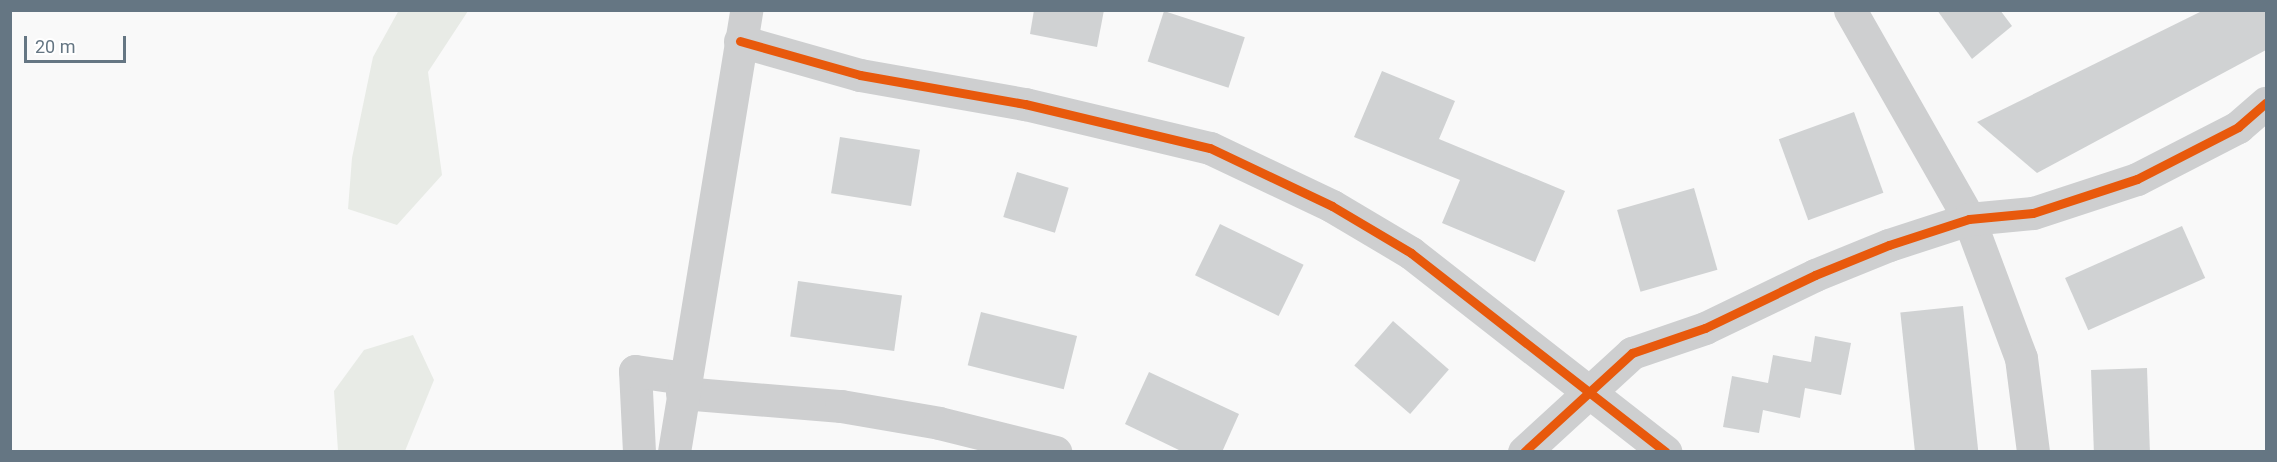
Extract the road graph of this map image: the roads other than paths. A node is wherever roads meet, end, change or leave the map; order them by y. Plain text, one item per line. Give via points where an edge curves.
1 (1850, 10) edge
2 (743, 26) edge
3 (2266, 103) edge
4 (1969, 219) junction
5 (683, 385) junction
6 (1588, 392) junction
7 (639, 452) edge
8 (674, 452) edge
9 (1055, 452) edge
10 (1524, 452) edge
11 (1666, 452) edge
12 (2033, 452) edge

1 - 4 street
2 - 5 street
2 - 6 street via 860,75 1025,104 1210,147 1332,206 1411,254
3 - 4 street via 2238,127 2137,179 2033,213
4 - 6 street via 1857,258 1705,328 1632,353
4 - 12 street via 2021,358
5 - 7 street via 635,371
5 - 8 street
5 - 9 street via 841,406 950,426
6 - 10 street
6 - 11 street

